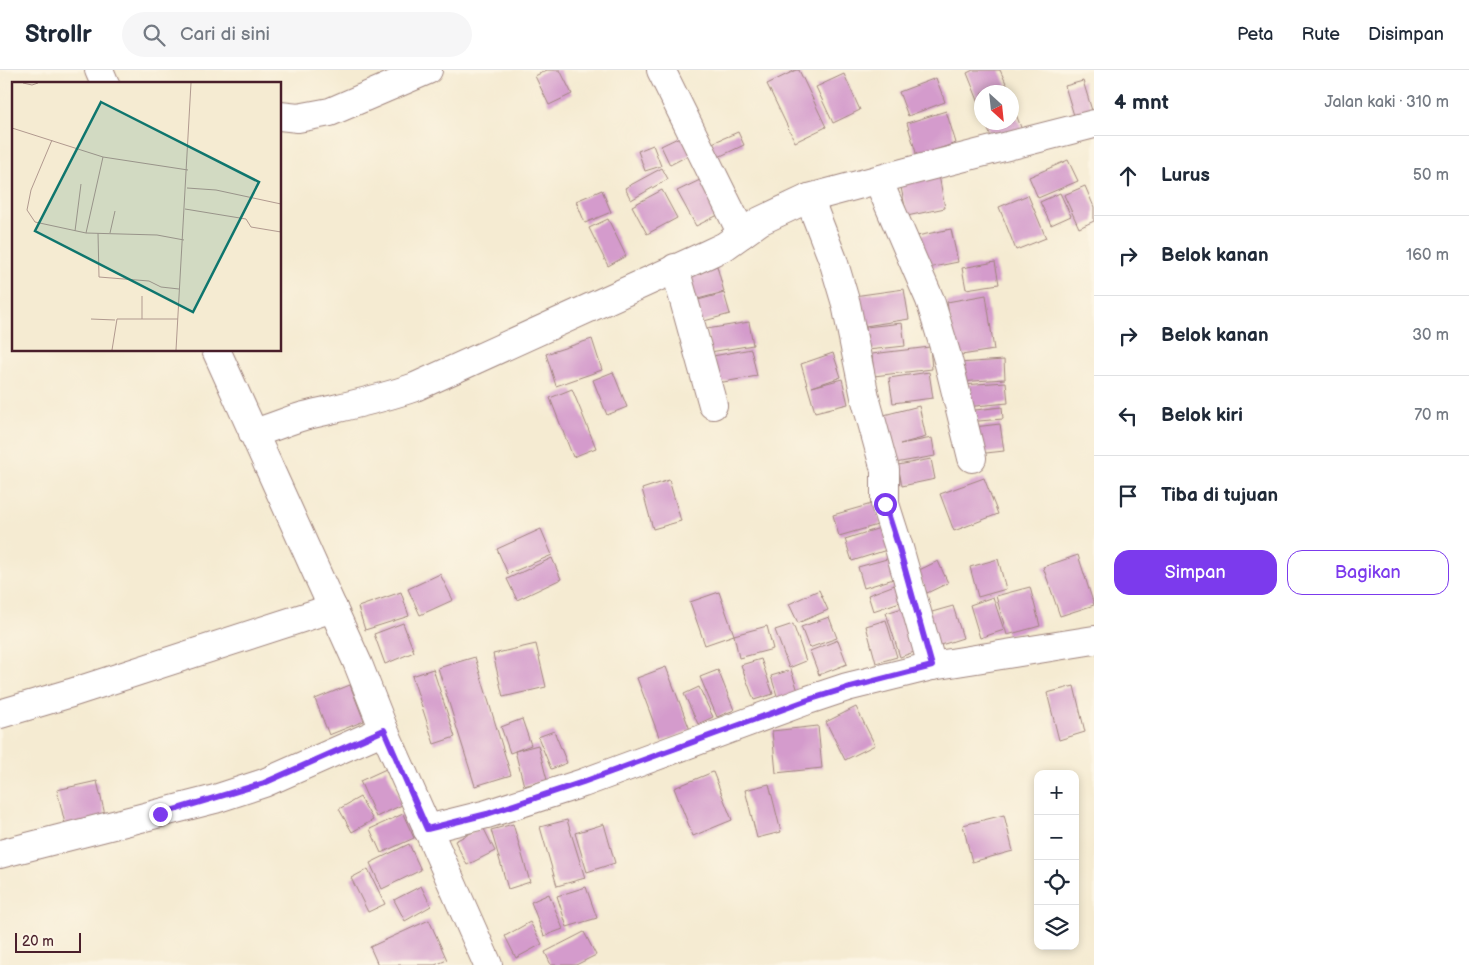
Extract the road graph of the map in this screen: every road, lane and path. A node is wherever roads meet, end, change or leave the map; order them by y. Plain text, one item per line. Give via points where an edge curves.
1 (99, 70) edge
2 (428, 70) edge
3 (661, 70) edge
4 (104, 82) edge
5 (281, 116) edge
6 (1094, 124) edge
7 (878, 180) junction
8 (809, 198) junction
9 (742, 234) junction
10 (675, 268) junction
11 (216, 351) edge
12 (713, 405) dead end
13 (253, 433) junction
14 (972, 458) dead end
15 (333, 608) junction
16 (1094, 640) edge
17 (932, 666) junction
18 (0, 714) edge
19 (384, 730) junction
20 (427, 829) junction
21 (0, 854) edge
22 (488, 965) edge

1 - 4 street
2 - 5 street via 330,112 298,118
3 - 9 street
6 - 7 street
7 - 8 street
7 - 14 street via 930,300
8 - 9 street via 766,218
8 - 17 street via 846,304 865,398 885,470 885,504
9 - 10 street via 725,246
10 - 12 street
10 - 13 street via 415,387
11 - 13 street
13 - 15 street
15 - 18 street
15 - 19 street
16 - 17 street
17 - 20 street via 808,700 583,782 487,814
19 - 20 street
19 - 21 street via 264,783 215,799
20 - 22 street

